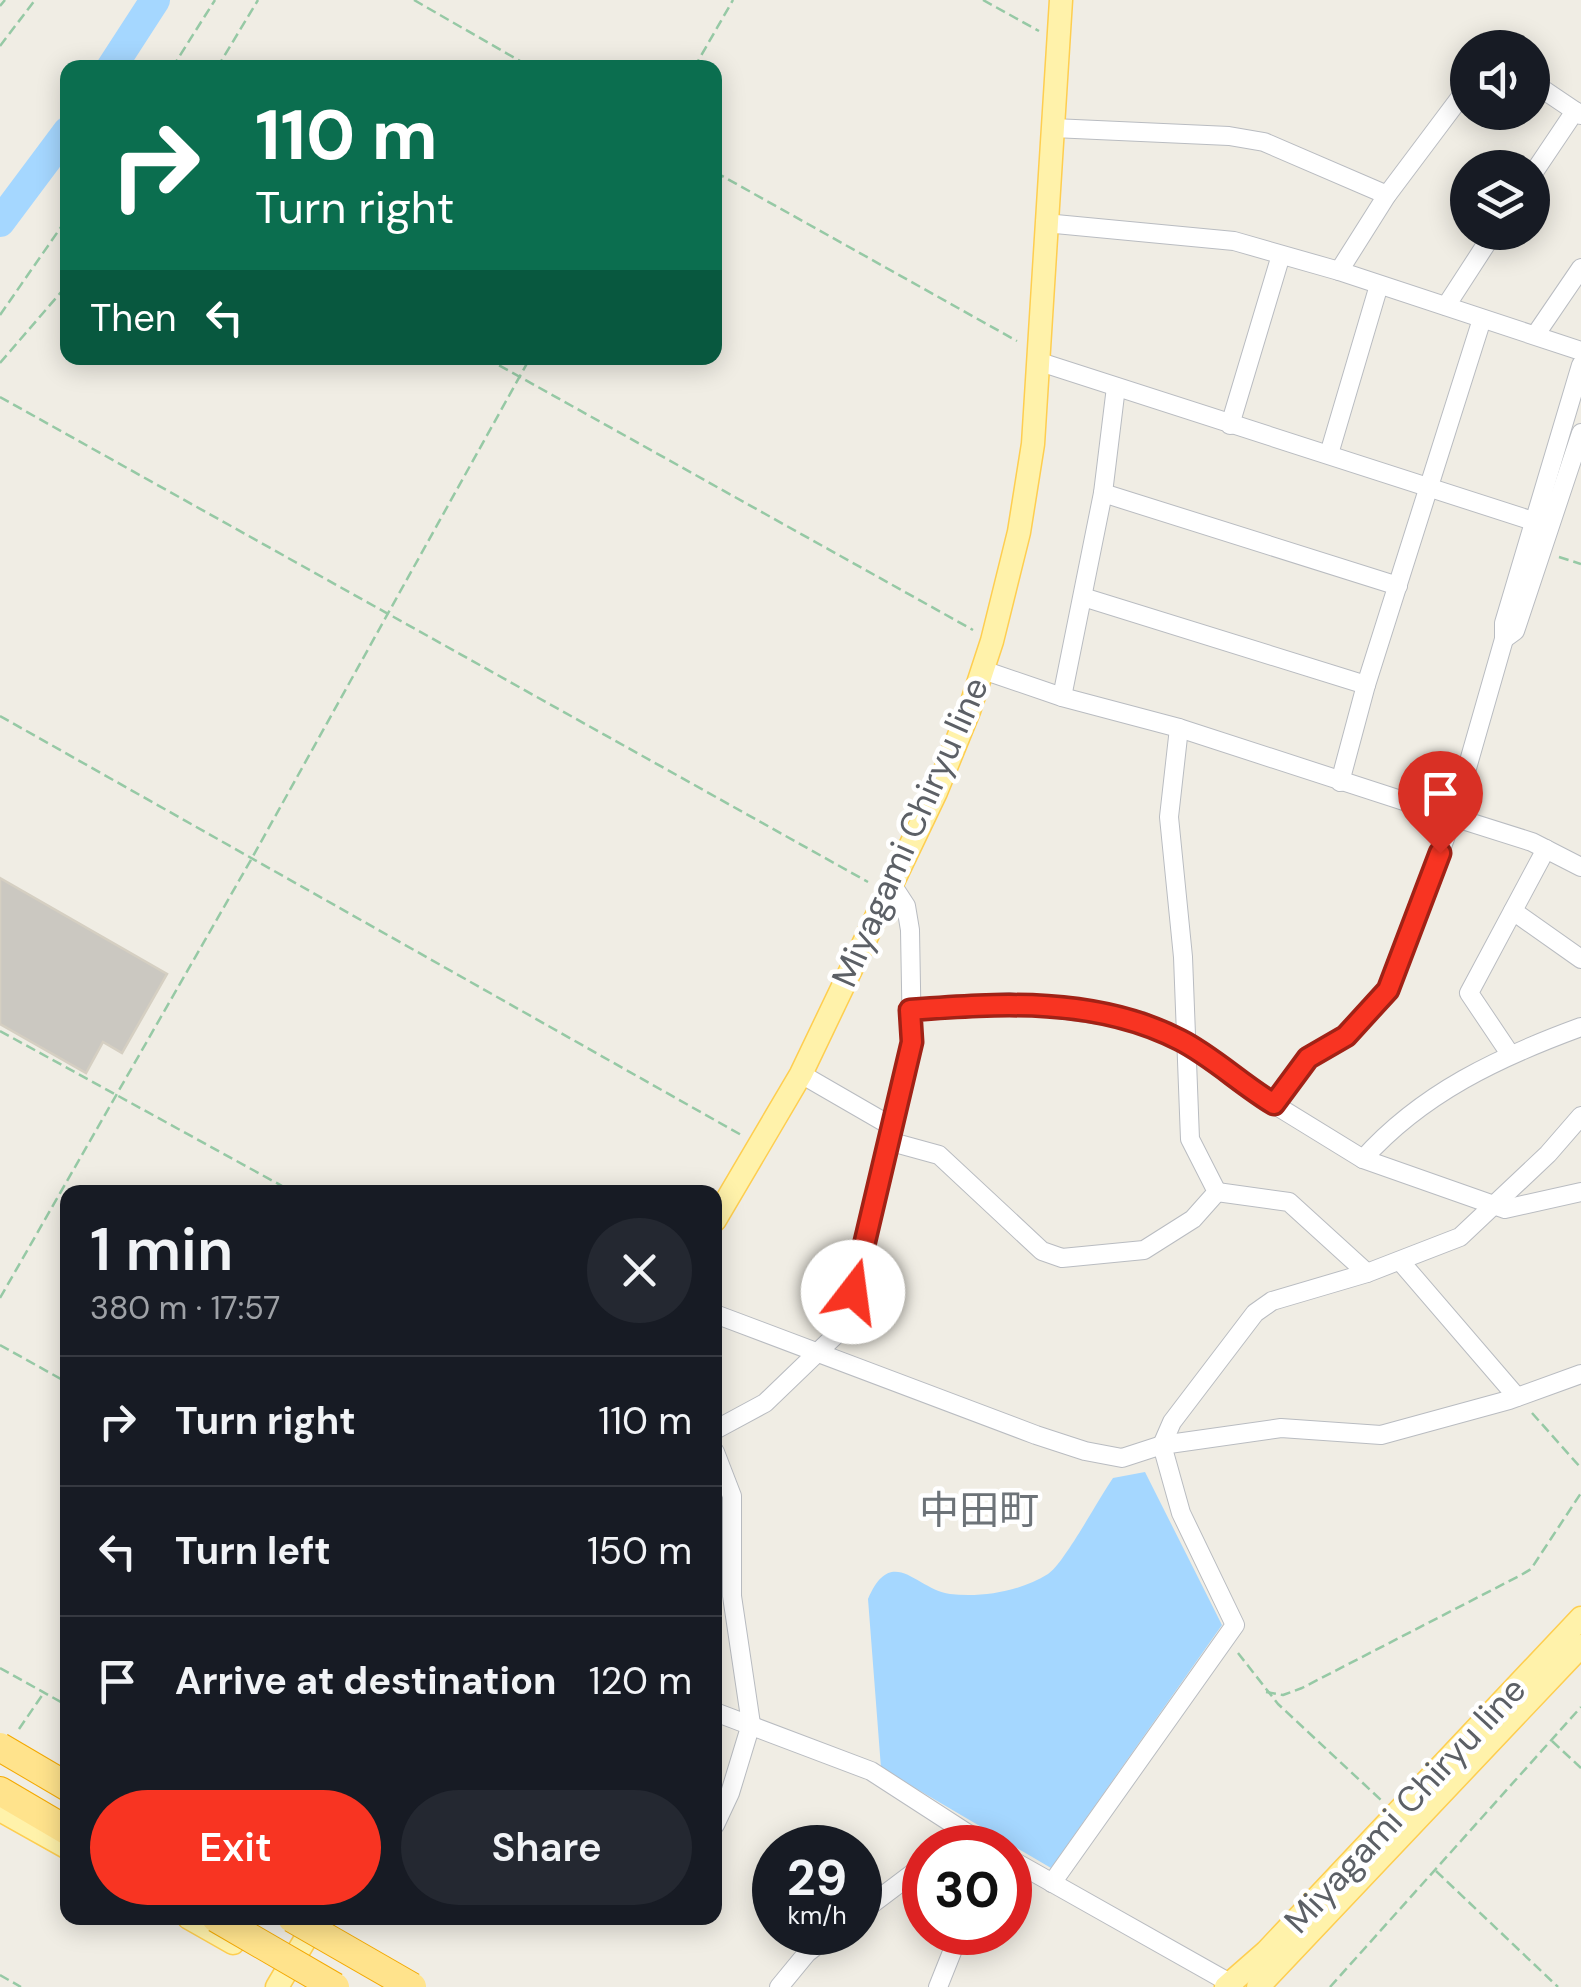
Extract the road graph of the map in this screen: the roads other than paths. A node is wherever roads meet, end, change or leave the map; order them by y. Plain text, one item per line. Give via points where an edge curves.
1 (1061, 0) edge
2 (1550, 94) edge
3 (1450, 112) edge
4 (1578, 113) edge
5 (1053, 128) junction
6 (1550, 151) edge
7 (1387, 195) junction
8 (1046, 223) junction
9 (1482, 250) edge
10 (1281, 254) junction
11 (1581, 268) edge
12 (1339, 271) junction
13 (1380, 286) junction
14 (1446, 306) junction
15 (1482, 318) junction
16 (1536, 334) junction
17 (1581, 351) edge
18 (1040, 362) junction
19 (1581, 365) edge
20 (1116, 387) junction
21 (1230, 425) junction
22 (1581, 433) edge
23 (1329, 454) junction
24 (1430, 488) junction
25 (1104, 493) junction
26 (1533, 521) junction
27 (1398, 586) junction
28 (1082, 597) junction
29 (1504, 639) junction
30 (983, 670) junction
31 (1366, 685) junction
32 (1062, 697) junction
33 (1179, 728) junction
34 (1340, 782) junction
35 (1453, 816) junction
36 (1546, 849) junction
37 (1581, 867) edge
38 (889, 888) junction
39 (1512, 911) junction
40 (1581, 959) edge
41 (910, 1010) junction
42 (1581, 1027) edge
43 (1185, 1042) junction
44 (1510, 1054) junction
45 (801, 1074) junction
46 (1274, 1104) junction
47 (1581, 1116) edge
48 (890, 1134) junction
49 (1363, 1159) junction
50 (1217, 1192) junction
51 (1581, 1192) edge
52 (1494, 1204) junction
53 (722, 1208) edge
54 (1400, 1261) junction
55 (1367, 1273) junction
56 (722, 1317) edge
57 (819, 1352) junction
58 (1581, 1374) edge
59 (1517, 1397) junction
60 (722, 1426) edge
61 (1162, 1445) junction
62 (722, 1470) edge
63 (1581, 1618) edge
64 (1581, 1646) edge
65 (722, 1714) edge
66 (751, 1724) junction
67 (4, 1750) edge
68 (60, 1782) edge
69 (0, 1792) edge
70 (60, 1794) edge
71 (0, 1810) edge
72 (722, 1810) edge
73 (953, 1825) edge
74 (60, 1826) edge
75 (60, 1844) edge
76 (1032, 1872) edge
77 (902, 1881) edge
78 (1052, 1883) junction
79 (882, 1896) edge
80 (198, 1925) edge
81 (228, 1925) edge
82 (306, 1925) edge
83 (307, 1925) edge
84 (308, 1925) edge
85 (805, 1955) edge
86 (951, 1955) edge
87 (282, 1981) edge
88 (1228, 1985) edge
89 (308, 1987) edge
90 (335, 1987) edge
91 (393, 1987) edge
92 (412, 1987) edge
93 (780, 1987) edge
94 (938, 1987) edge
95 (1258, 1987) edge

1 - 5 main road, Miyagami Chiryu line
2 - 4 street
3 - 7 street
4 - 6 street
5 - 7 street via 1264,142
5 - 8 main road, Miyagami Chiryu line
7 - 12 street
8 - 10 street via 1234,241
8 - 18 main road, Miyagami Chiryu line
9 - 14 street
10 - 12 street
10 - 21 street
11 - 16 street
12 - 13 street
13 - 14 street
13 - 23 street
14 - 15 street
15 - 16 street
15 - 24 street
16 - 17 street
18 - 20 street
18 - 30 main road, Miyagami Chiryu line via 1019,532
19 - 26 street
20 - 21 street
20 - 25 street
21 - 23 street
22 - 29 street via 1544,552 1514,631
23 - 24 street
24 - 26 street
24 - 27 street
25 - 27 street
25 - 28 street
26 - 29 street
27 - 31 street
28 - 31 street
28 - 32 street
29 - 35 street
30 - 32 street
30 - 38 main road, Miyagami Chiryu line via 936,792
31 - 34 street
32 - 33 street
33 - 34 street
33 - 43 street via 1169,817 1184,957
34 - 35 street
35 - 36 street
35 - 46 street via 1388,990 1346,1036 1308,1058
36 - 37 street
36 - 39 street
38 - 41 street via 906,906
38 - 45 main road, Miyagami Chiryu line
39 - 40 street
39 - 44 street via 1469,993
41 - 43 street via 1009,1002 1142,1021
41 - 48 street via 912,1042
42 - 44 street
43 - 46 street
43 - 50 street via 1190,1139
44 - 49 street via 1406,1116
45 - 48 street
45 - 53 main road, Miyagami Chiryu line
46 - 49 street
47 - 52 street
48 - 50 street via 938,1155 1042,1251 1062,1258 1144,1250 1193,1219
48 - 57 street via 844,1327
49 - 52 street
50 - 55 street via 1289,1202
51 - 52 street via 1505,1209
52 - 54 street via 1460,1237
54 - 55 street
54 - 59 street
55 - 61 street via 1282,1297 1255,1313 1172,1422
56 - 57 street
57 - 60 street via 766,1403
57 - 61 street via 1084,1451 1122,1458
58 - 59 street
59 - 61 street via 1381,1436 1281,1428
61 - 78 street via 1181,1513 1234,1625
62 - 66 street via 732,1496 732,1596
63 - 88 main road, Miyagami Chiryu line
64 - 95 main road, Miyagami Chiryu line
65 - 66 street
66 - 72 street
66 - 73 street via 871,1771
67 - 68 highway, bridge
67 - 70 main road
69 - 74 highway
71 - 75 main road
76 - 78 street
77 - 79 street
78 - 88 street
80 - 87 main road
81 - 90 highway, bridge
82 - 87 main road
83 - 91 main road
84 - 92 highway, bridge
85 - 93 street
86 - 94 street
87 - 89 main road

